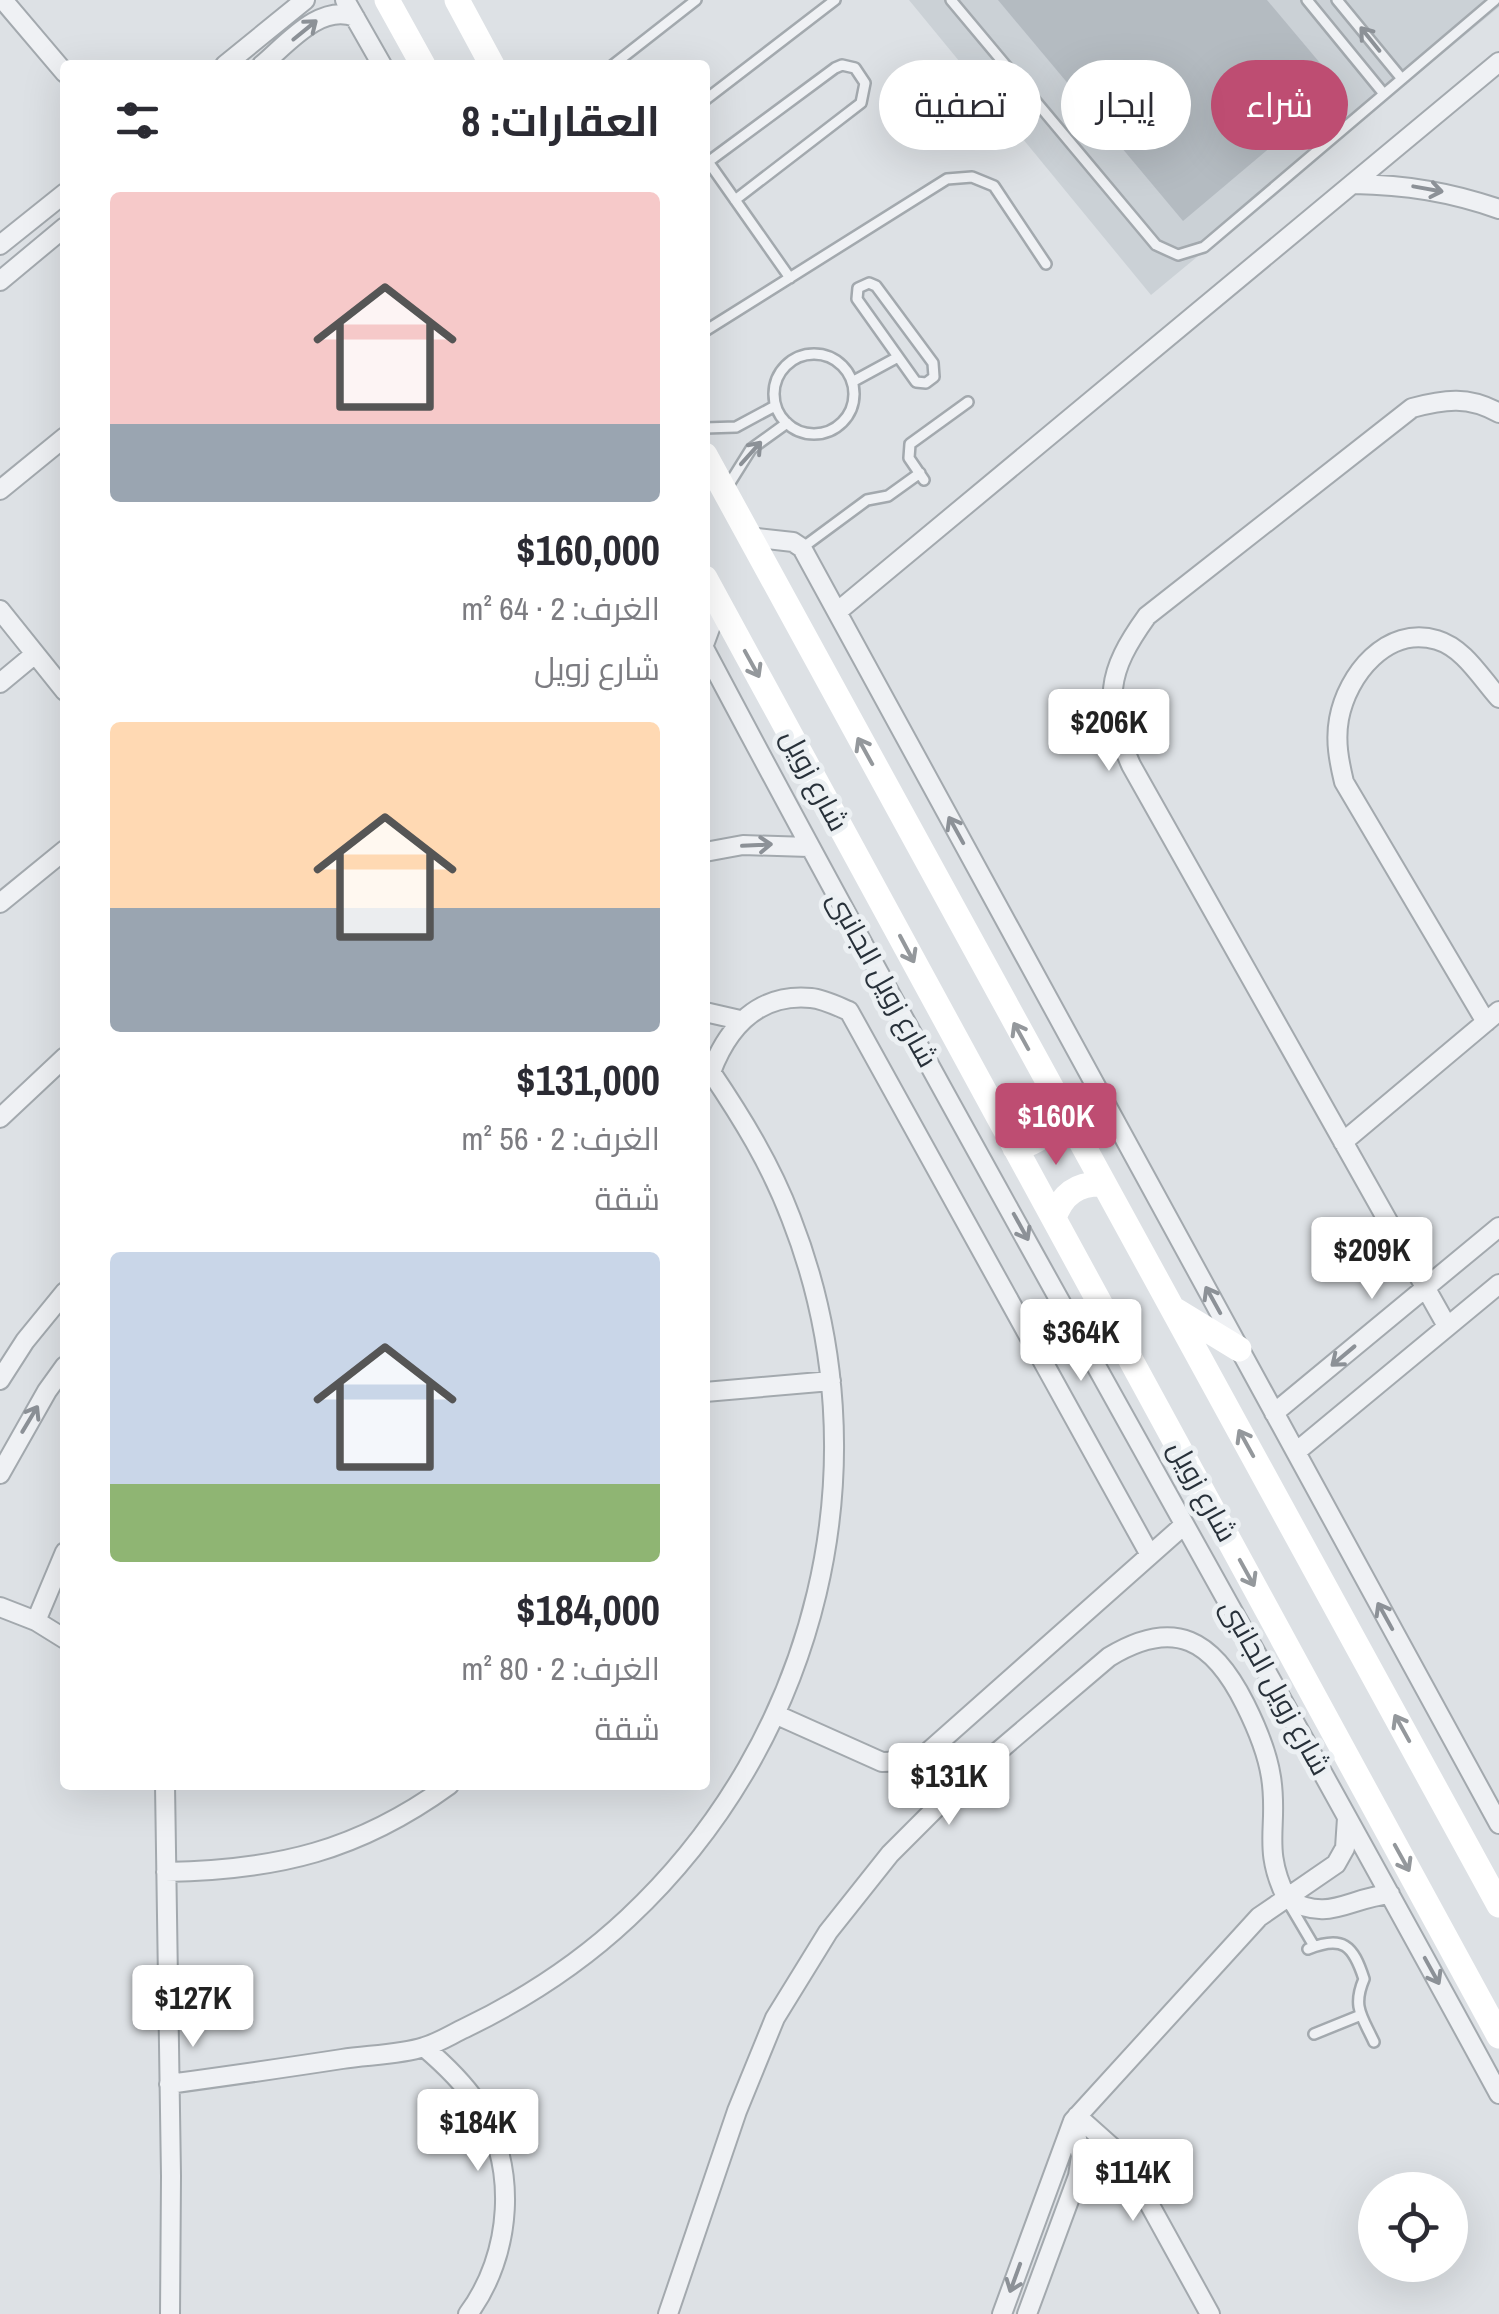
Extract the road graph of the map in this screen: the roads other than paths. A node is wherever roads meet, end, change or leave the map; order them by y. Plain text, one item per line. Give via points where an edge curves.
1 (4, 0) edge
2 (305, 0) edge
3 (387, 0) edge
4 (457, 0) edge
5 (696, 0) edge
6 (835, 0) edge
7 (951, 0) edge
8 (1306, 0) edge
9 (1337, 0) edge
10 (1495, 0) edge
11 (350, 8) edge
12 (231, 60) edge
13 (268, 60) edge
14 (379, 60) edge
15 (420, 60) edge
16 (489, 60) edge
17 (619, 60) edge
18 (1499, 62) edge
19 (60, 67) edge
20 (1402, 79) junction
21 (1384, 94) junction
22 (710, 96) edge
23 (710, 158) edge
24 (710, 164) edge
25 (1354, 184) junction
26 (60, 196) edge
27 (735, 200) junction
28 (1499, 209) edge
29 (60, 231) edge
30 (0, 246) edge
31 (1046, 264) dead end
32 (790, 278) junction
33 (0, 280) edge
34 (710, 328) edge
35 (898, 357) junction
36 (852, 382) junction
37 (968, 402) dead end
38 (776, 406) junction
39 (1499, 413) edge
40 (787, 424) junction
41 (710, 428) edge
42 (60, 440) edge
43 (710, 464) edge
44 (0, 490) edge
45 (725, 491) junction
46 (749, 537) junction
47 (802, 548) junction
48 (710, 587) edge
49 (720, 604) junction
50 (0, 610) edge
51 (837, 612) junction
52 (710, 629) edge
53 (35, 654) junction
54 (710, 659) edge
55 (0, 683) edge
56 (60, 684) edge
57 (1499, 698) edge
58 (809, 846) junction
59 (710, 851) edge
60 (60, 854) edge
61 (0, 903) edge
62 (710, 1013) edge
63 (1493, 1016) edge
64 (740, 1020) junction
65 (60, 1062) edge
66 (1062, 1111) junction
67 (0, 1118) edge
68 (1343, 1142) junction
69 (1015, 1148) junction
70 (1103, 1184) junction
71 (1054, 1218) junction
72 (1499, 1227) edge
73 (1499, 1284) edge
74 (1426, 1288) junction
75 (60, 1298) edge
76 (1172, 1308) junction
77 (1108, 1317) junction
78 (1447, 1326) junction
79 (1081, 1334) junction
80 (1240, 1348) junction
81 (8, 1356) edge
82 (60, 1373) edge
83 (0, 1380) edge
84 (831, 1380) junction
85 (710, 1392) edge
86 (1274, 1413) junction
87 (1296, 1452) junction
88 (0, 1474) edge
89 (1184, 1524) junction
90 (1150, 1555) junction
91 (60, 1564) edge
92 (0, 1607) edge
93 (36, 1622) junction
94 (60, 1636) edge
95 (777, 1715) junction
96 (166, 1790) edge
97 (442, 1790) edge
98 (1347, 1812) junction
99 (1499, 1824) edge
100 (166, 1872) junction
101 (1390, 1894) junction
102 (1286, 1899) junction
103 (1499, 1906) edge
104 (1362, 2015) junction
105 (1314, 2034) dead end
106 (1499, 2036) edge
107 (1374, 2042) dead end
108 (424, 2047) junction
109 (170, 2084) junction
110 (1499, 2094) edge
111 (1075, 2118) junction
112 (170, 2314) edge
113 (468, 2314) edge
114 (668, 2314) edge
115 (1002, 2314) edge
116 (1028, 2314) edge
117 (1210, 2314) edge

1 - 19 street
2 - 12 street
3 - 15 main road
4 - 16 main road
5 - 17 lane
6 - 22 lane
7 - 21 lane via 1156,245 1170,253 1204,247
8 - 21 lane
20 -> 9 lane
10 - 20 lane
13 -> 11 street via 321,18
11 - 14 street
18 - 25 street
20 - 21 lane
23 - 27 lane via 835,68 855,68 865,83 861,103
24 - 27 lane
25 -> 28 street via 1404,185
25 - 51 street
26 - 30 street
27 - 32 lane
29 - 33 street
31 - 32 lane via 994,186 960,176
32 - 34 lane
35 - 35 lane via 857,299 856,290 866,283 876,286 933,362 934,377 919,384
35 - 36 lane
36 - 38 lane via 832,358 802,356 778,375
36 - 40 lane via 849,412 835,428 816,434
37 - 47 lane via 910,444 922,476 868,500
38 - 40 lane
38 - 41 lane via 736,427
39 - 68 street via 1480,402 1446,399 1412,408 1147,616 1124,649 1112,688 1115,728 1131,765
45 -> 40 lane via 751,449
42 - 44 street
43 - 45 main road, شارع زويل
45 - 46 main road, شارع زويل
46 - 47 street
66 -> 46 main road, شارع زويل
47 - 51 street
48 - 49 main road, شارع زويل
49 - 52 street
49 -> 69 main road, شارع زويل
50 - 53 street
80 -> 51 street
53 - 55 street
53 - 56 street
54 - 58 street, شارع زويل الجانبى
57 - 63 street via 1459,652 1438,640 1390,643 1348,690 1337,751 1344,782
59 -> 58 street
58 -> 79 street, شارع زويل الجانبى
60 - 61 street
62 - 64 street
63 - 68 street
64 - 84 street via 711,1072 792,1218
64 - 90 street via 774,1001 793,999 849,1010
65 - 67 street
66 - 69 main road via 1039,1140
66 - 70 main road, شارع زويل
68 - 74 street
69 - 71 main road, شارع زويل
70 - 71 main road via 1072,1191
70 - 76 main road, شارع زويل
71 - 77 main road, شارع زويل
72 - 74 street
73 - 78 street
74 - 78 street
74 -> 86 street
75 - 81 street
76 - 80 main road
103 -> 76 main road, شارع زويل
77 - 79 main road
77 -> 106 main road, شارع زويل
78 - 87 street
79 - 89 street, شارع زويل الجانبى
80 - 86 street
81 - 83 street
88 -> 82 street
84 - 85 street
84 - 95 street via 834,1466 826,1552 807,1635
86 - 87 street
99 -> 87 street
89 - 90 street
89 - 98 street, شارع زويل الجانبى
90 - 95 street via 927,1754 882,1762
91 - 93 street
92 - 93 street
93 - 94 street
95 - 108 street via 729,1802 654,1894 596,1948 514,2005
96 - 100 street
97 - 100 street via 357,1839 295,1860 231,1871
98 - 101 street, شارع زويل الجانبى
98 - 102 street via 1349,1830 1336,1864
100 - 109 street
101 - 102 street via 1325,1911
101 -> 110 street, شارع زويل الجانبى
102 - 104 lane via 1311,1948 1337,1942 1354,1954 1364,1979 1356,1998
102 - 111 street via 1236,1940
102 - 114 street via 1272,1861 1266,1752 1224,1668 1213,1654 1180,1639 1143,1641 1109,1657 961,1783 890,1854 828,1932 775,2018
104 - 105 lane
104 - 107 lane
108 - 109 street
108 - 113 street via 479,2106 504,2183 496,2263
109 - 112 street
111 -> 115 street
111 - 116 street via 1078,2176
111 - 117 street via 1130,2168

